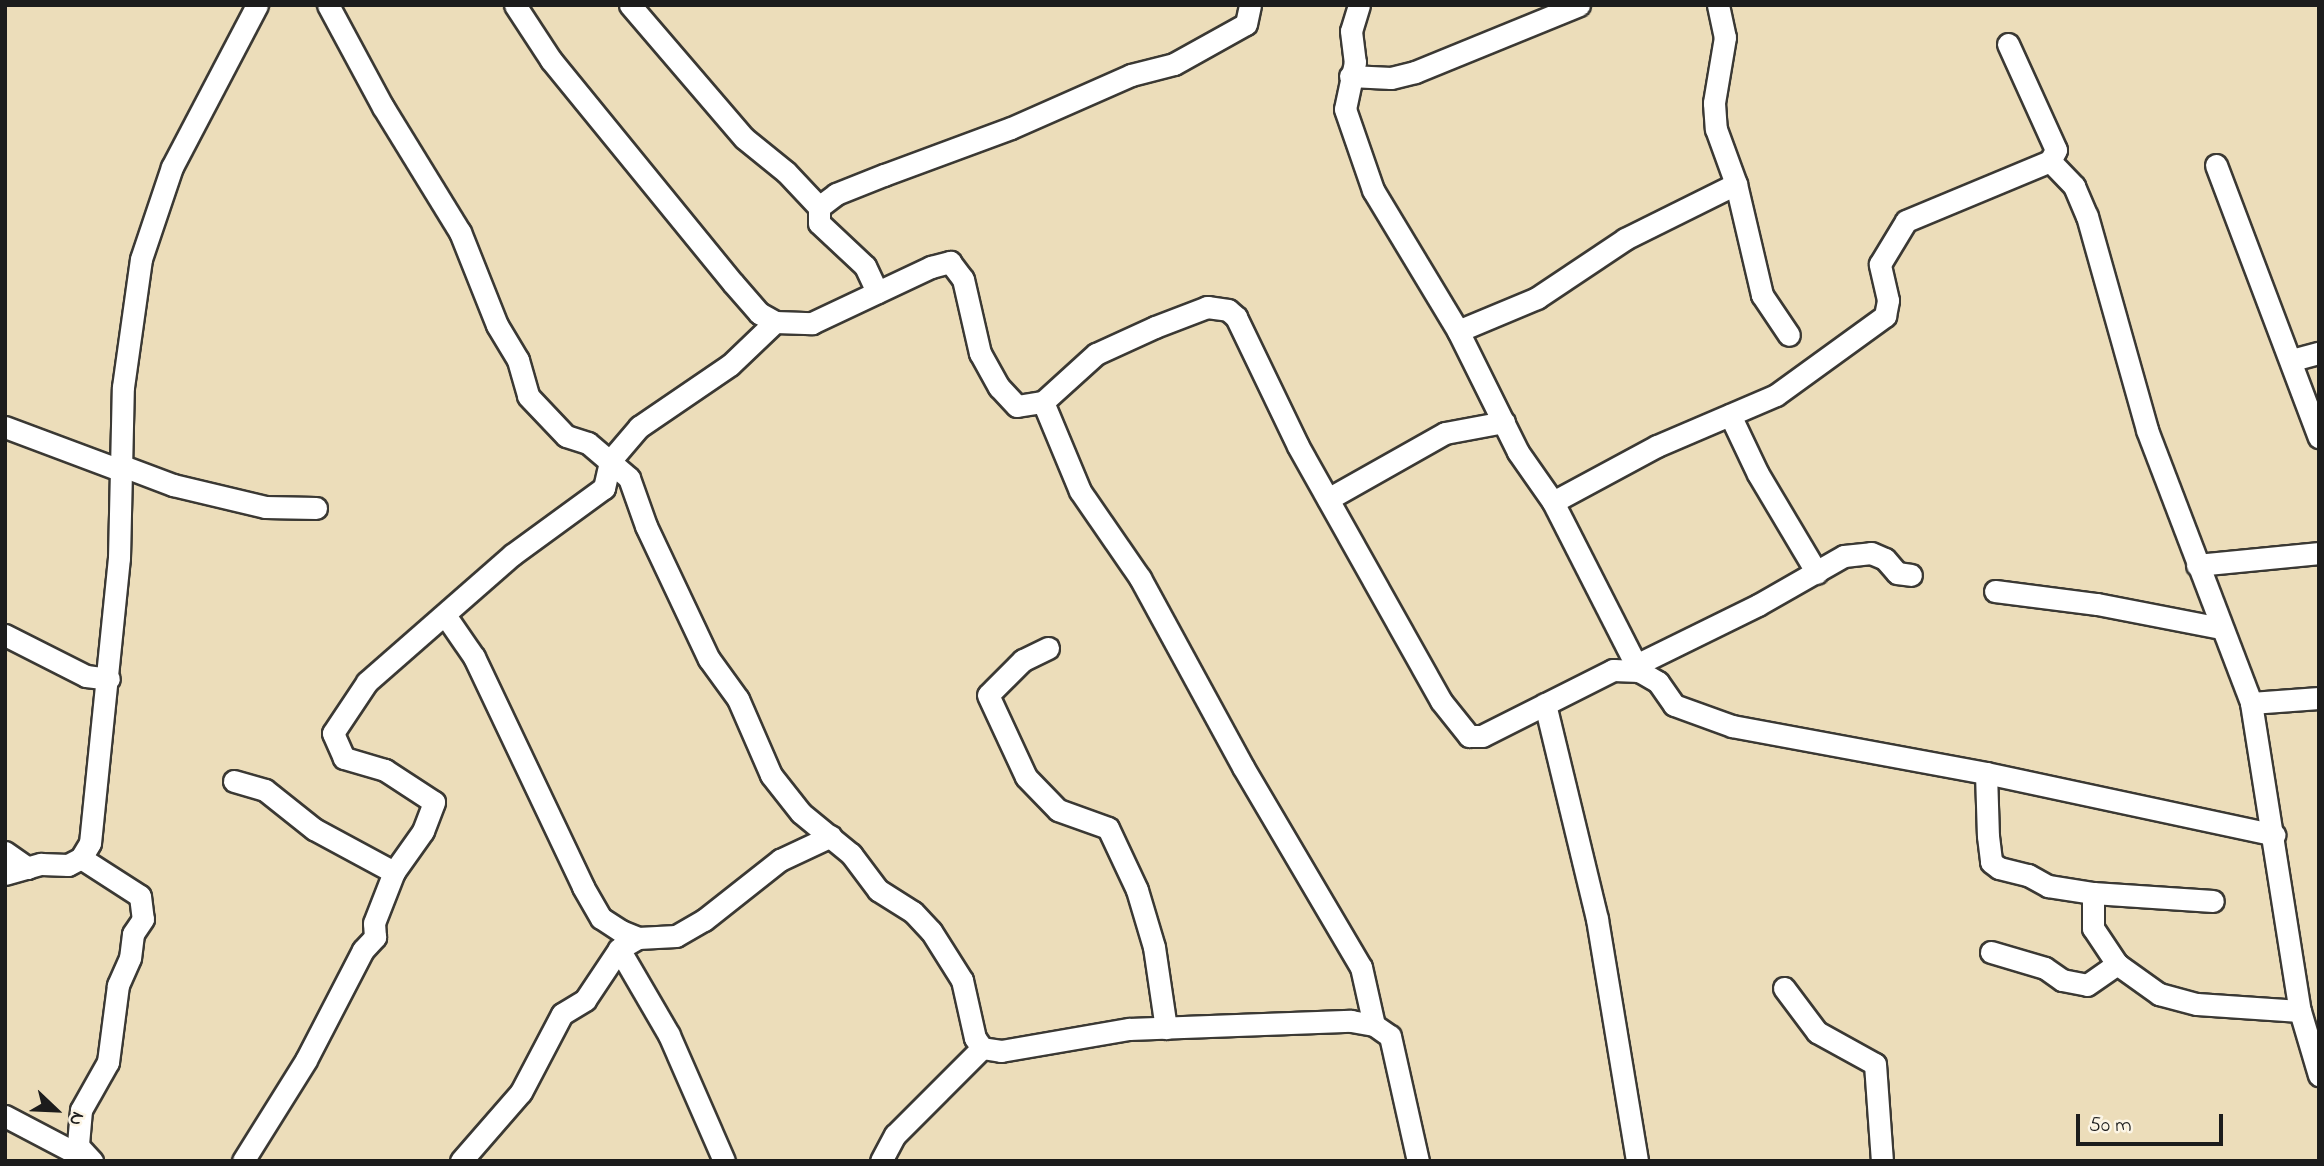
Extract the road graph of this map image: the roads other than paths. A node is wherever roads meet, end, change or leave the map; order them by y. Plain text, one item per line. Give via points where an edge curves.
1 (257, 5) edge
2 (328, 5) edge
3 (516, 5) edge
4 (630, 5) edge
5 (1250, 5) edge
6 (1359, 5) edge
7 (1579, 5) edge
8 (1718, 5) edge
9 (2008, 44) dead end
10 (1350, 76) junction
11 (2050, 161) junction
12 (2216, 165) dead end
13 (1736, 184) junction
14 (819, 207) junction
15 (877, 292) junction
16 (775, 322) junction
17 (1458, 331) junction
18 (1789, 335) dead end
19 (2319, 353) edge
20 (2292, 360) junction
21 (1043, 402) junction
22 (1730, 415) junction
23 (1504, 422) junction
24 (5, 427) edge
25 (2319, 437) edge
26 (610, 461) junction
27 (120, 467) junction
28 (1328, 499) junction
29 (1553, 502) junction
30 (316, 508) dead end
31 (2319, 553) edge
32 (2197, 565) junction
33 (1817, 573) junction
34 (1911, 575) dead end
35 (1995, 591) dead end
36 (445, 615) junction
37 (2221, 628) junction
38 (5, 635) edge
39 (1048, 648) dead end
40 (1638, 668) junction
41 (109, 679) junction
42 (2319, 698) edge
43 (1545, 704) junction
44 (2251, 704) junction
45 (1986, 773) junction
46 (234, 781) dead end
47 (2274, 835) junction
48 (831, 836) junction
49 (5, 852) edge
50 (81, 858) junction
51 (28, 868) junction
52 (394, 872) junction
53 (5, 874) edge
54 (2093, 893) junction
55 (2213, 901) dead end
56 (628, 943) junction
57 (1991, 952) dead end
58 (2117, 964) junction
59 (1783, 988) dead end
60 (2300, 1011) junction
61 (1374, 1025) junction
62 (1166, 1028) junction
63 (982, 1048) junction
64 (2319, 1075) edge
65 (5, 1116) edge
66 (91, 1161) edge
67 (243, 1161) edge
68 (461, 1161) edge
69 (724, 1161) edge
70 (881, 1161) edge
71 (1418, 1161) edge
72 (1637, 1161) edge
73 (1882, 1161) edge

1 - 27 street via 172,167 141,259 123,387
2 - 26 street via 383,107 460,232 496,325 518,360 528,396 566,436 588,443
3 - 16 street via 551,60 724,273 759,313
4 - 14 street via 744,138
5 - 14 street via 1246,24 1174,64 1131,75 1012,128 836,194
6 - 10 street via 1351,31 1355,62
7 - 10 street via 1415,72 1391,78
8 - 13 street via 1725,37 1714,103 1716,129
9 - 11 street via 2056,150
10 - 17 street via 1345,109 1373,190
11 - 22 street via 1906,221 1880,264 1887,290 1885,316 1776,395
11 - 32 street via 2074,186 2087,216 2147,430
12 - 20 street
13 - 17 street via 1625,239 1537,298
13 - 18 street via 1762,295
14 - 15 street via 819,223 865,266
15 - 16 street via 812,323
15 - 21 street via 950,262 963,279 980,353 999,387 1017,406
16 - 26 street via 730,365 639,427
17 - 23 street
19 - 20 street
20 - 25 street
21 - 28 street via 1096,354 1207,307 1220,307 1237,317
21 - 61 street via 1080,491 1140,578 1243,767 1361,967
22 - 29 street via 1657,446
22 - 33 street via 1758,474
23 - 28 street via 1445,433
23 - 29 street via 1518,452
24 - 27 street
26 - 36 street via 604,488 512,555
26 - 48 street via 629,478 646,526 709,659 738,699 771,775 801,813
27 - 30 street via 265,507
27 - 41 street via 119,558 111,604
28 - 43 street via 1461,730 1482,736
29 - 40 street
31 - 32 street
32 - 37 street
33 - 34 street via 1844,556 1871,553 1885,559 1897,573
33 - 40 street
35 - 37 street
36 - 52 street via 367,682 333,733 344,758 385,770 434,802 423,831
36 - 56 street via 474,657 539,800 601,918
37 - 44 street
38 - 41 street via 86,676
39 - 62 street via 1023,660 988,695 1026,777 1058,810 1108,828 1137,890 1154,947
40 - 43 street via 1614,670
40 - 45 street via 1658,682 1674,705 1732,726
41 - 50 street via 90,842
42 - 44 street
43 - 72 street via 1597,919
44 - 47 street
45 - 47 street
45 - 54 street via 1991,862 2048,886
46 - 52 street via 265,790 314,829
47 - 60 street
48 - 56 street via 780,860 704,920 676,936
48 - 63 street via 878,890 913,912 931,931 962,980 975,1038
49 - 51 street
50 - 51 street via 68,865
50 - 66 street via 140,896 143,919 133,934 130,958 118,985 108,1062 81,1110 78,1146
51 - 53 street
52 - 67 street via 374,923 375,937 363,950 306,1060
54 - 55 street
54 - 58 street via 2093,928
56 - 68 street via 585,1000 562,1014 510,1107 487,1126
56 - 69 street
57 - 58 street via 2045,968 2062,981 2087,985
58 - 60 street via 2160,994 2197,1004
59 - 73 street via 1817,1032 1875,1065
60 - 64 street
61 - 62 street via 1351,1021
61 - 71 street via 1390,1036
62 - 63 street via 1129,1029 1001,1051
63 - 70 street via 895,1135
65 - 66 street

